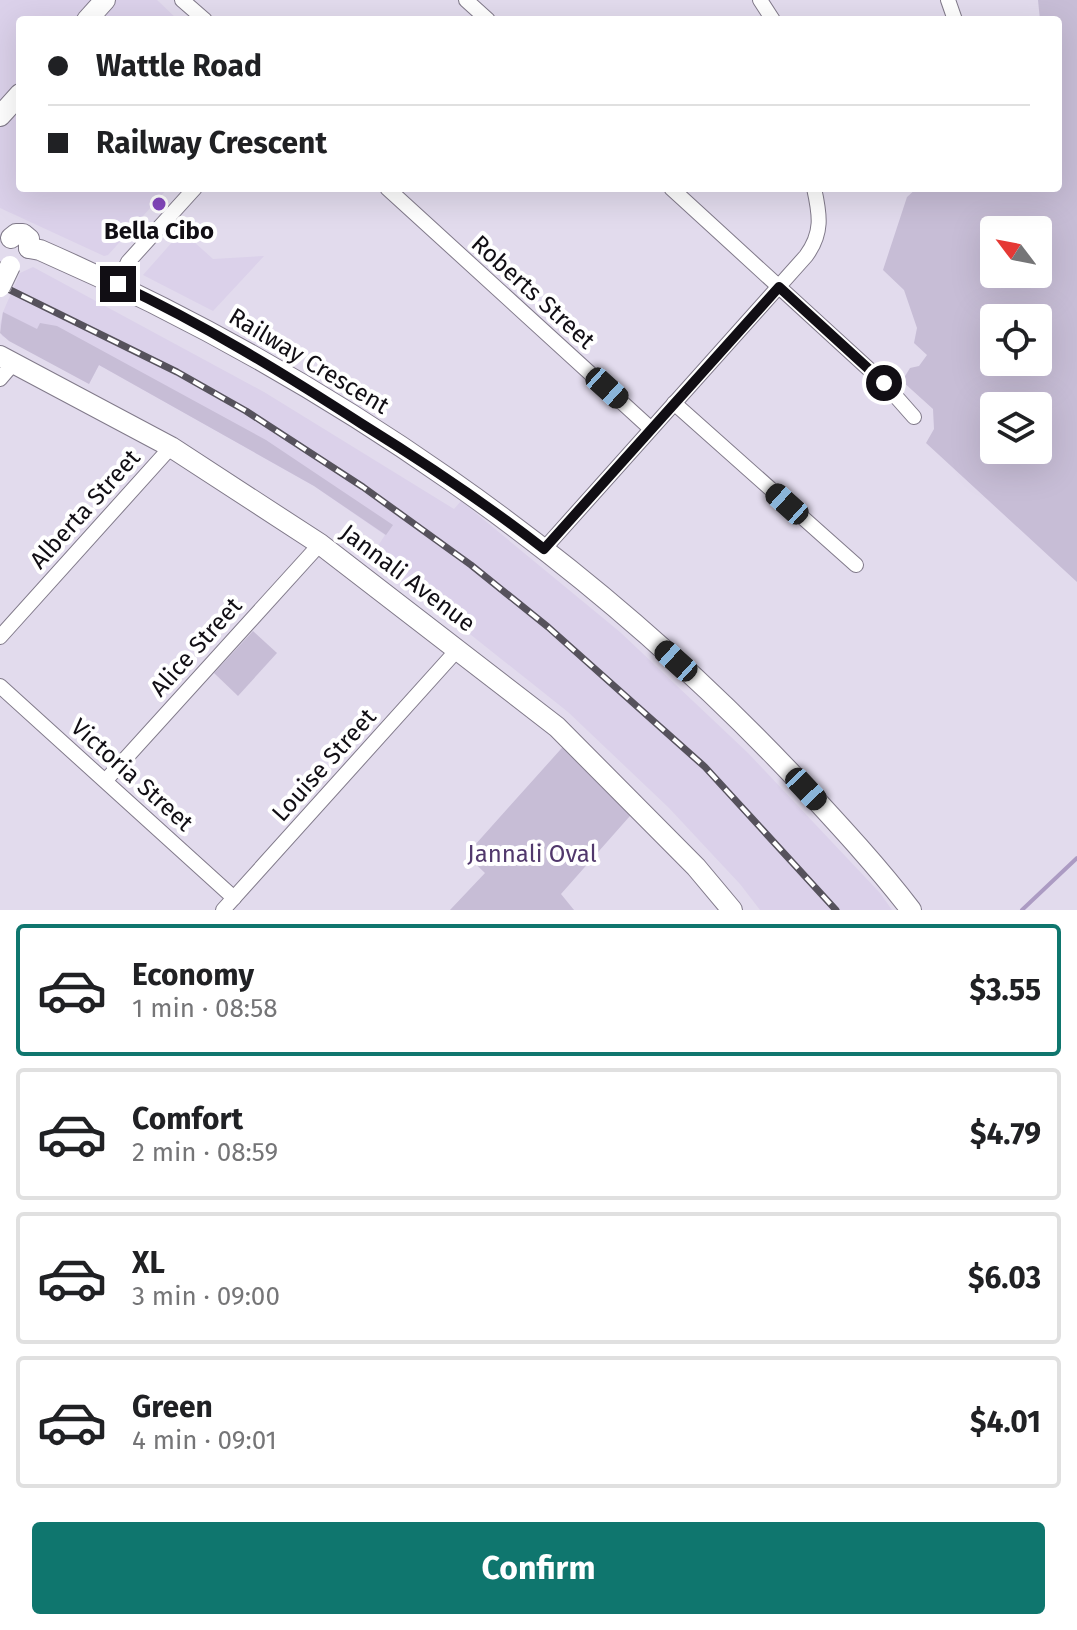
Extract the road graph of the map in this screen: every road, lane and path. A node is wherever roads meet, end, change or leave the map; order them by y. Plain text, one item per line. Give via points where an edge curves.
1 (105, 0) edge
2 (182, 0) edge
3 (466, 0) edge
4 (91, 16) edge
5 (200, 16) edge
6 (484, 16) edge
7 (16, 98) edge
8 (0, 116) edge
9 (191, 192) edge
10 (391, 192) edge
11 (675, 192) edge
12 (815, 192) edge
13 (13, 247) edge
14 (118, 284) junction
15 (0, 287) edge
16 (779, 287) junction
17 (4, 366) edge
18 (674, 403) junction
19 (914, 417) dead end
20 (650, 428) junction
21 (171, 447) junction
22 (320, 544) junction
23 (544, 549) junction
24 (856, 565) dead end
25 (0, 637) edge
26 (458, 649) junction
27 (0, 686) edge
28 (106, 780) junction
29 (234, 898) junction
30 (223, 910) edge
31 (732, 910) edge
32 (911, 910) edge

1 - 4 street
2 - 5 street
3 - 6 street
7 - 8 street
9 - 14 street via 128,262
10 - 20 street, Roberts Street
11 - 16 street
12 - 16 street via 819,235
13 - 14 street, Railway Crescent via 40,250
13 - 15 street, Railway Crescent, bridge
14 - 23 street, Railway Crescent via 296,381 465,490
16 - 18 street
16 - 19 street
17 - 21 street, Jannali Avenue
18 - 20 street
18 - 24 street
20 - 23 street
21 - 22 street, Jannali Avenue
21 - 25 street, Alberta Street
22 - 26 street, Jannali Avenue
22 - 28 street, Alice Street
23 - 32 street, Railway Crescent via 742,723 880,869
26 - 29 street, Louise Street
26 - 31 street, Jannali Avenue via 557,727
27 - 28 street, Victoria Street
28 - 29 street, Victoria Street
29 - 30 street, Louise Street

